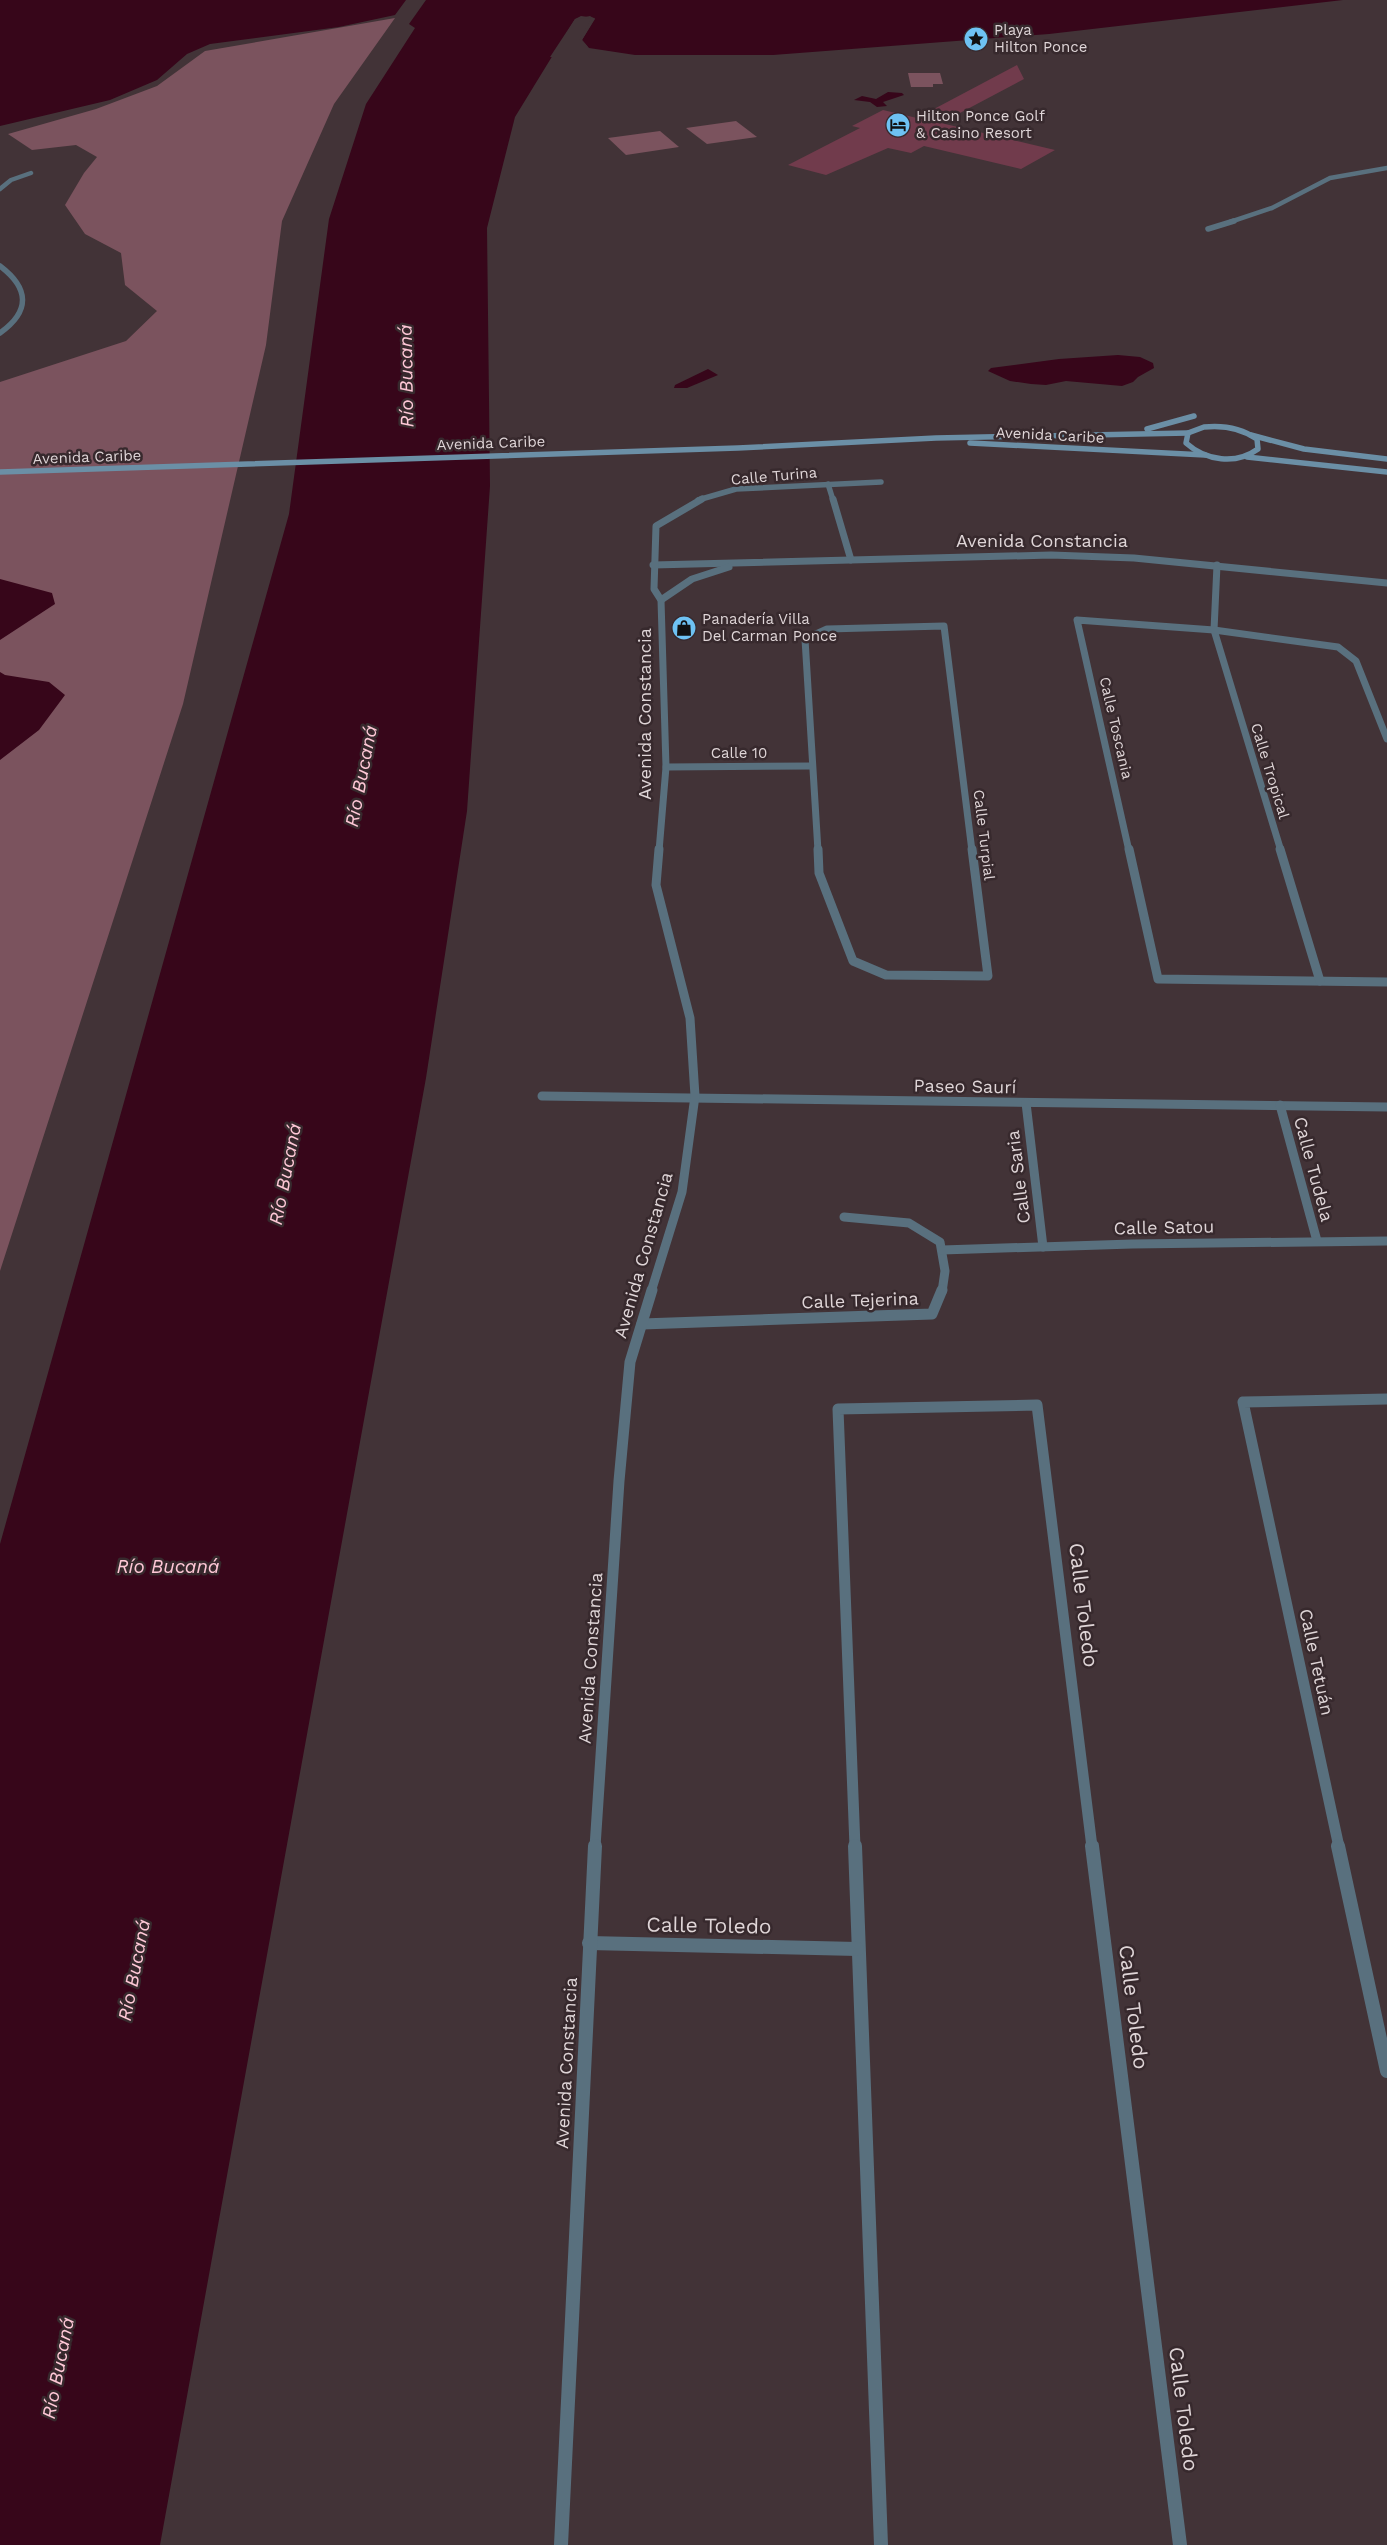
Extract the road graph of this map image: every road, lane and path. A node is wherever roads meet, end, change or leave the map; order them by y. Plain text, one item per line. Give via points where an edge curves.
1 (1387, 168) edge
2 (31, 174) dead end
3 (0, 189) edge
4 (1208, 229) dead end
5 (0, 266) edge
6 (0, 333) edge
7 (1194, 416) dead end
8 (1122, 433) junction
9 (1188, 433) junction
10 (1251, 435) junction
11 (894, 441) junction
12 (1205, 455) junction
13 (1246, 457) junction
14 (1387, 460) edge
15 (0, 472) edge
16 (1387, 472) edge
17 (882, 482) dead end
18 (828, 484) junction
19 (851, 560) junction
20 (740, 564) junction
21 (653, 565) junction
22 (1218, 565) junction
23 (1387, 582) edge
24 (661, 600) junction
25 (1214, 630) junction
26 (1387, 739) edge
27 (812, 766) junction
28 (666, 767) junction
29 (1320, 981) junction
30 (1387, 982) edge
31 (542, 1096) dead end
32 (695, 1096) junction
33 (1026, 1104) junction
34 (1280, 1105) junction
35 (1387, 1107) edge
36 (844, 1217) dead end
37 (1317, 1241) junction
38 (1387, 1241) edge
39 (1043, 1247) junction
40 (942, 1250) junction
41 (642, 1324) junction
42 (1387, 1399) edge
43 (589, 1943) junction
44 (857, 1949) junction
45 (1387, 2071) edge
46 (561, 2545) edge
47 (881, 2545) edge
48 (1180, 2545) edge

1 - 4 street via 1330,178 1272,208
2 - 3 street via 10,180
5 - 6 street via 15,278 23,295 21,314
7 - 8 street
8 - 9 street, Avenida Caribe
8 - 11 street, Avenida Caribe
9 - 10 street, Avenida Caribe via 1215,426 1238,429
9 - 12 street via 1186,443
10 - 13 street via 1257,439 1258,449
10 - 14 street via 1304,449
11 - 12 street, Avenida Caribe
11 - 15 street, Avenida Caribe
12 - 13 street, Avenida Caribe via 1226,459
13 - 16 street
17 - 18 street, Calle Turina
18 - 19 street
18 - 21 street, Calle Turina via 736,489 695,501 656,526
19 - 20 street, Avenida Constancia
19 - 22 street, Avenida Constancia via 1051,555
20 - 21 street, Avenida Constancia
20 - 24 street via 692,579
21 - 24 street, Avenida Constancia via 654,589
22 - 23 street, Avenida Constancia
22 - 25 street, Calle Tropical
24 - 28 street, Avenida Constancia
25 - 26 street, Calle Toscania via 1338,647 1356,660
25 - 29 street, Calle Tropical
25 - 29 street, Calle Toscania via 1077,620 1158,979
27 - 27 street, Calle Turpial via 806,639 827,629 944,626 988,976 886,976 853,960 819,873
27 - 28 street, Calle 10
28 - 32 street, Avenida Constancia via 656,884 690,1018
29 - 30 street, Calle Toscania
31 - 32 street, Paseo Saurí
32 - 33 street, Paseo Saurí
32 - 41 street, Avenida Constancia via 682,1192
33 - 34 street, Paseo Saurí
33 - 39 street, Calle Saria
34 - 35 street, Paseo Saurí
34 - 37 street, Calle Tudela
36 - 40 street via 909,1223 940,1242
37 - 38 street, Calle Satou
37 - 39 street, Calle Satou
39 - 40 street, Calle Satou
40 - 41 street, Calle Tejerina via 946,1268 944,1292 932,1314
41 - 43 street, Avenida Constancia via 630,1362 619,1482
42 - 45 street, Calle Tetuán via 1243,1402
43 - 44 street, Calle Toledo
43 - 46 street, Avenida Constancia
44 - 47 street, Calle Toledo
44 - 48 street, Calle Toledo via 838,1409 1037,1406

